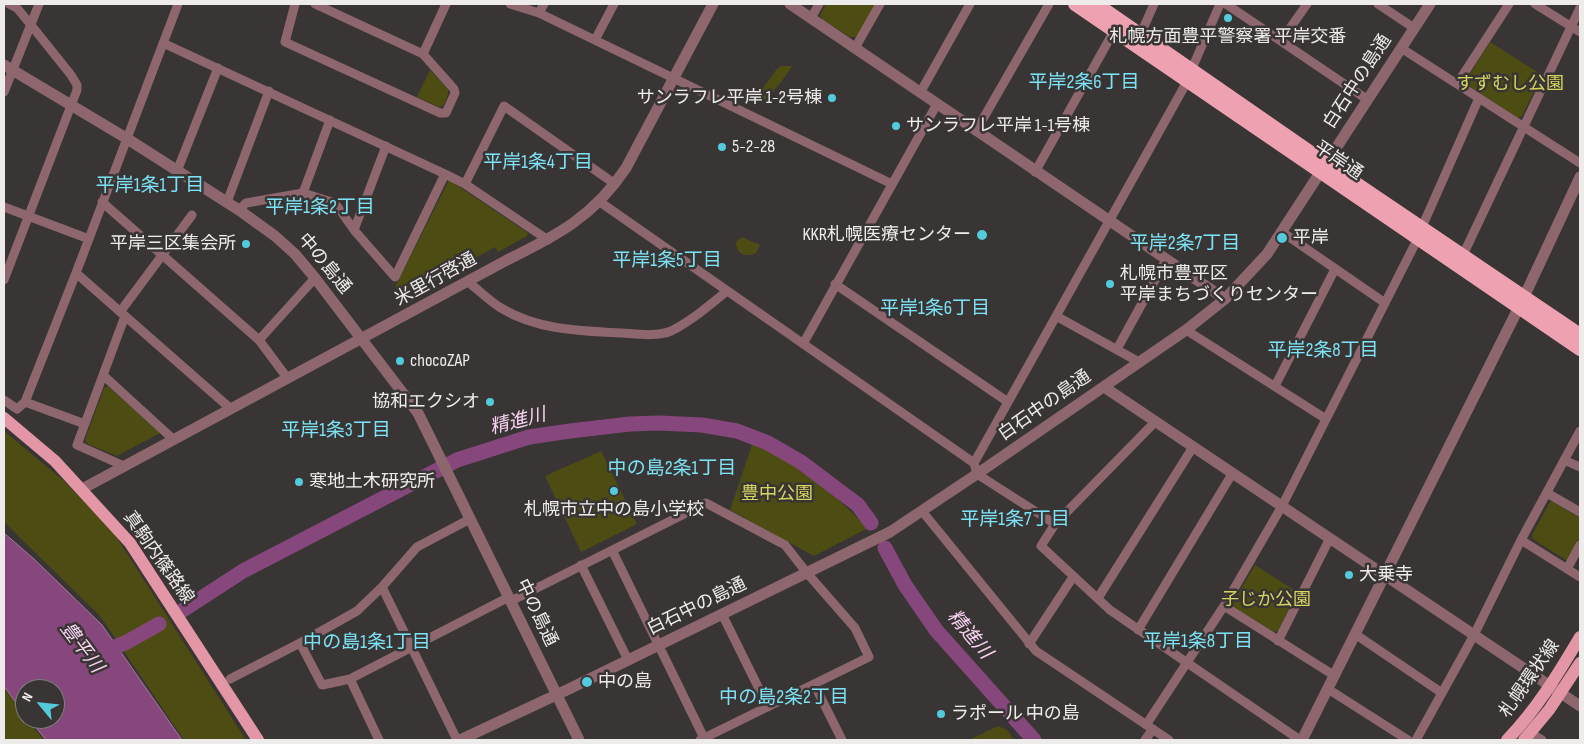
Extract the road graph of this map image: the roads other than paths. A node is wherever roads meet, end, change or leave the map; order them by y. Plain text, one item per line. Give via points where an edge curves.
1 (8, 4) edge
2 (39, 4) edge
3 (178, 4) edge
4 (295, 4) edge
5 (315, 4) edge
6 (446, 4) edge
7 (510, 4) edge
8 (544, 4) edge
9 (614, 4) edge
10 (712, 4) edge
11 (790, 4) edge
12 (818, 4) edge
13 (880, 4) edge
14 (970, 4) edge
15 (1049, 4) edge
16 (1077, 4) edge
17 (1096, 4) edge
18 (1154, 4) edge
19 (1220, 4) edge
20 (1226, 4) edge
21 (1307, 4) edge
22 (1378, 4) edge
23 (1430, 4) edge
24 (1509, 4) edge
25 (1535, 4) edge
26 (1580, 8) edge
27 (540, 13) junction
28 (811, 18) junction
29 (31, 25) junction
30 (1572, 27) junction
31 (1414, 28) junction
32 (1114, 30) junction
33 (1580, 32) edge
34 (1138, 39) junction
35 (595, 40) junction
36 (1281, 41) junction
37 (163, 43) junction
38 (855, 48) junction
39 (1401, 48) junction
40 (423, 54) junction
41 (8, 67) edge
42 (218, 68) junction
43 (1190, 75) junction
44 (674, 79) junction
45 (1457, 84) junction
46 (269, 91) junction
47 (4, 92) edge
48 (920, 92) junction
49 (1480, 98) junction
50 (1368, 100) junction
51 (937, 104) junction
52 (71, 105) junction
53 (330, 120) junction
54 (1524, 127) junction
55 (976, 131) junction
56 (126, 138) junction
57 (386, 146) junction
58 (1580, 163) edge
59 (1324, 168) junction
60 (177, 171) junction
61 (1035, 172) junction
62 (445, 174) junction
63 (1580, 177) edge
64 (465, 184) junction
65 (615, 184) junction
66 (892, 184) junction
67 (303, 194) junction
68 (102, 202) junction
69 (227, 202) junction
70 (600, 202) junction
71 (4, 207) edge
72 (239, 210) junction
73 (192, 215) dead end
74 (28, 216) junction
75 (1109, 221) junction
76 (354, 230) junction
77 (1282, 232) junction
78 (1420, 232) junction
79 (89, 239) junction
80 (548, 240) junction
81 (1463, 254) junction
82 (162, 255) junction
83 (1166, 260) junction
84 (1335, 269) junction
85 (76, 273) junction
86 (315, 278) junction
87 (4, 280) edge
88 (468, 282) junction
89 (835, 284) junction
90 (727, 291) junction
91 (1225, 299) junction
92 (1522, 302) junction
93 (1385, 303) junction
94 (122, 314) junction
95 (1056, 316) junction
96 (1186, 330) junction
97 (1579, 331) edge
98 (362, 339) junction
99 (259, 340) junction
100 (803, 344) junction
101 (1117, 349) junction
102 (1580, 349) edge
103 (1139, 362) junction
104 (103, 375) junction
105 (288, 379) junction
106 (1275, 386) junction
107 (1104, 387) junction
108 (4, 400) edge
109 (25, 402) junction
110 (1008, 402) junction
111 (231, 409) junction
112 (4, 418) edge
113 (1326, 419) junction
114 (1155, 422) junction
115 (85, 424) junction
116 (1580, 431) edge
117 (174, 440) junction
118 (1193, 447) junction
119 (1564, 460) junction
120 (124, 466) junction
121 (1580, 467) edge
122 (975, 469) junction
123 (1232, 474) junction
124 (82, 489) junction
125 (1546, 493) junction
126 (1282, 506) junction
127 (922, 511) junction
128 (1580, 512) edge
129 (470, 519) junction
130 (1055, 524) junction
131 (1330, 538) junction
132 (1521, 540) junction
133 (1580, 545) edge
134 (612, 550) junction
135 (581, 565) junction
136 (1567, 569) junction
137 (807, 573) junction
138 (1385, 576) junction
139 (1073, 577) junction
140 (1580, 577) edge
141 (382, 587) junction
142 (1098, 598) junction
143 (510, 599) junction
144 (1224, 606) junction
145 (722, 614) junction
146 (1138, 630) junction
147 (1355, 634) junction
148 (1474, 635) junction
149 (1580, 637) edge
150 (1278, 641) junction
151 (300, 643) junction
152 (1029, 644) junction
153 (658, 645) junction
154 (412, 647) junction
155 (628, 660) junction
156 (1580, 662) edge
157 (1187, 664) junction
158 (1335, 676) junction
159 (350, 678) junction
160 (230, 679) dead end
161 (814, 684) junction
162 (1328, 689) junction
163 (1556, 690) junction
164 (1442, 693) junction
165 (556, 695) junction
166 (1580, 706) edge
167 (768, 707) junction
168 (1149, 727) junction
169 (1532, 738) edge
170 (258, 740) edge
171 (379, 740) edge
172 (459, 740) edge
173 (579, 740) edge
174 (701, 740) edge
175 (842, 740) edge
176 (1145, 740) edge
177 (1169, 740) edge
178 (1301, 740) edge
179 (1408, 740) edge
180 (1416, 740) edge
181 (1507, 740) edge

1 - 29 street via 17,8
2 - 29 street
3 - 37 street
4 - 40 street via 285,42 440,113 446,112 454,89
5 - 40 street
6 - 40 street
7 - 27 street
8 - 27 street
9 - 35 street
10 - 44 street, 米里行啓通
11 - 28 street
12 - 28 street
13 - 38 street
14 - 48 street
15 - 55 street
16 - 32 highway, 平岸通
17 - 34 highway, 平岸通
18 - 34 street
19 - 43 street
20 - 36 street
21 - 36 street
22 - 31 street
23 - 31 street, 白石中の島通
24 - 45 street
25 - 30 street
26 - 30 street
27 - 35 street
28 - 38 street
29 - 41 street
29 - 52 street via 77,85
30 - 33 street
30 - 54 street
31 - 39 street, 白石中の島通
32 - 34 highway, 平岸通
32 - 61 street
34 - 43 highway, 平岸通
35 - 44 street
36 - 50 street
37 - 42 street
37 - 56 street
38 - 48 street
39 - 45 street
39 - 50 street, 白石中の島通
41 - 47 street
41 - 52 street, 中の島通
42 - 46 street
42 - 60 street
43 - 59 highway, 平岸通
43 - 75 street
44 - 65 street, 米里行啓通
44 - 66 street
45 - 49 street
46 - 53 street
46 - 69 street
48 - 51 street
49 - 54 street
49 - 78 street
50 - 59 street, 白石中の島通
51 - 55 street
51 - 66 street
52 - 56 street, 中の島通
52 - 74 street
53 - 57 street
53 - 67 street
54 - 58 street
54 - 81 street
55 - 61 street
56 - 60 street, 中の島通
56 - 68 street
57 - 62 street
57 - 76 street
59 - 77 street, 白石中の島通
59 - 78 highway, 平岸通
60 - 69 street, 中の島通
61 - 75 street
62 - 64 street
62 - 76 street via 395,277
63 - 92 street
64 - 65 street via 504,106
64 - 80 street
65 - 70 street, 米里行啓通
66 - 89 street
67 - 72 street via 246,202
67 - 76 street via 335,203
68 - 79 street
68 - 82 street
69 - 72 street, 中の島通
70 - 80 street, 米里行啓通
70 - 90 street
71 - 74 street
72 - 86 street, 中の島通 via 285,244
73 - 82 street
74 - 79 street
74 - 87 street
75 - 83 street
75 - 95 street
77 - 84 street
77 - 91 street, 白石中の島通 via 1257,266
78 - 81 highway, 平岸通
78 - 92 highway, 平岸通
78 - 93 street
79 - 85 street
80 - 88 street, 米里行啓通
81 - 92 highway, 平岸通
82 - 94 street
82 - 99 street
83 - 91 street
83 - 101 street
84 - 93 street
84 - 106 street
85 - 94 street
85 - 109 street
86 - 98 street, 中の島通
86 - 99 street
88 - 90 street via 498,306 535,323 570,331 646,335 670,332
88 - 98 street, 米里行啓通
89 - 100 street
89 - 110 street
90 - 100 street
91 - 96 street, 白石中の島通
92 - 97 highway, 平岸通
92 - 102 highway, 平岸通
92 - 138 street
93 - 113 street
94 - 104 street
94 - 111 street
95 - 101 street
95 - 110 street
96 - 103 street, 白石中の島通
96 - 106 street
98 - 105 street, 米里行啓通
98 - 129 street, 中の島通 via 418,413
99 - 105 street
100 - 122 street
101 - 103 street
103 - 107 street, 白石中の島通
104 - 115 street
104 - 117 street
105 - 111 street, 米里行啓通
106 - 113 street
107 - 114 street
107 - 122 street, 白石中の島通
108 - 109 street via 17,409
109 - 115 street
110 - 122 street
111 - 117 street, 米里行啓通
112 - 124 main road, 真駒内篠路線 via 55,461
113 - 126 street
114 - 118 street
114 - 130 street
115 - 120 street via 77,445
116 - 119 street
117 - 120 street, 米里行啓通
118 - 123 street
118 - 142 street
119 - 121 street
119 - 125 street
120 - 124 street, 米里行啓通
122 - 127 street, 白石中の島通
122 - 130 street
123 - 126 street
123 - 146 street
124 - 170 main road, 真駒内篠路線 via 130,543
125 - 128 street
125 - 132 street
126 - 131 street
126 - 144 street
127 - 137 street, 白石中の島通 via 890,532
127 - 152 street
129 - 141 street via 417,547
129 - 143 street, 中の島通
130 - 139 street via 1041,546
131 - 138 street
131 - 150 street
132 - 136 street
132 - 148 street
133 - 136 street
134 - 135 street
134 - 137 street via 706,503 785,545
134 - 153 street
135 - 143 street
135 - 155 street
136 - 140 street
137 - 145 street, 白石中の島通
137 - 161 street via 855,628 869,657
138 - 147 street
138 - 148 street
139 - 142 street
139 - 152 street
141 - 151 street via 357,611
141 - 154 street
142 - 146 street
143 - 154 street
143 - 165 street, 中の島通
144 - 150 street
144 - 157 street
145 - 153 street, 白石中の島通
145 - 167 street
146 - 157 street
147 - 158 street
147 - 164 street
148 - 163 street
148 - 164 street
149 - 163 main road, 札幌環状線
150 - 158 street
151 - 159 street via 322,685
151 - 160 street
152 - 168 street
153 - 155 street, 白石中の島通
153 - 174 street
154 - 159 street
154 - 172 street
155 - 165 street, 白石中の島通
156 - 163 main road, 札幌環状線
157 - 168 street
157 - 178 street
158 - 162 street
159 - 171 street
161 - 167 street
161 - 175 street
162 - 178 street
162 - 179 street
163 - 166 street
163 - 169 main road, 札幌環状線
163 - 181 main road, 札幌環状線
164 - 180 street
165 - 172 street, 白石中の島通
165 - 173 street, 中の島通
167 - 174 street
168 - 176 street
168 - 177 street

